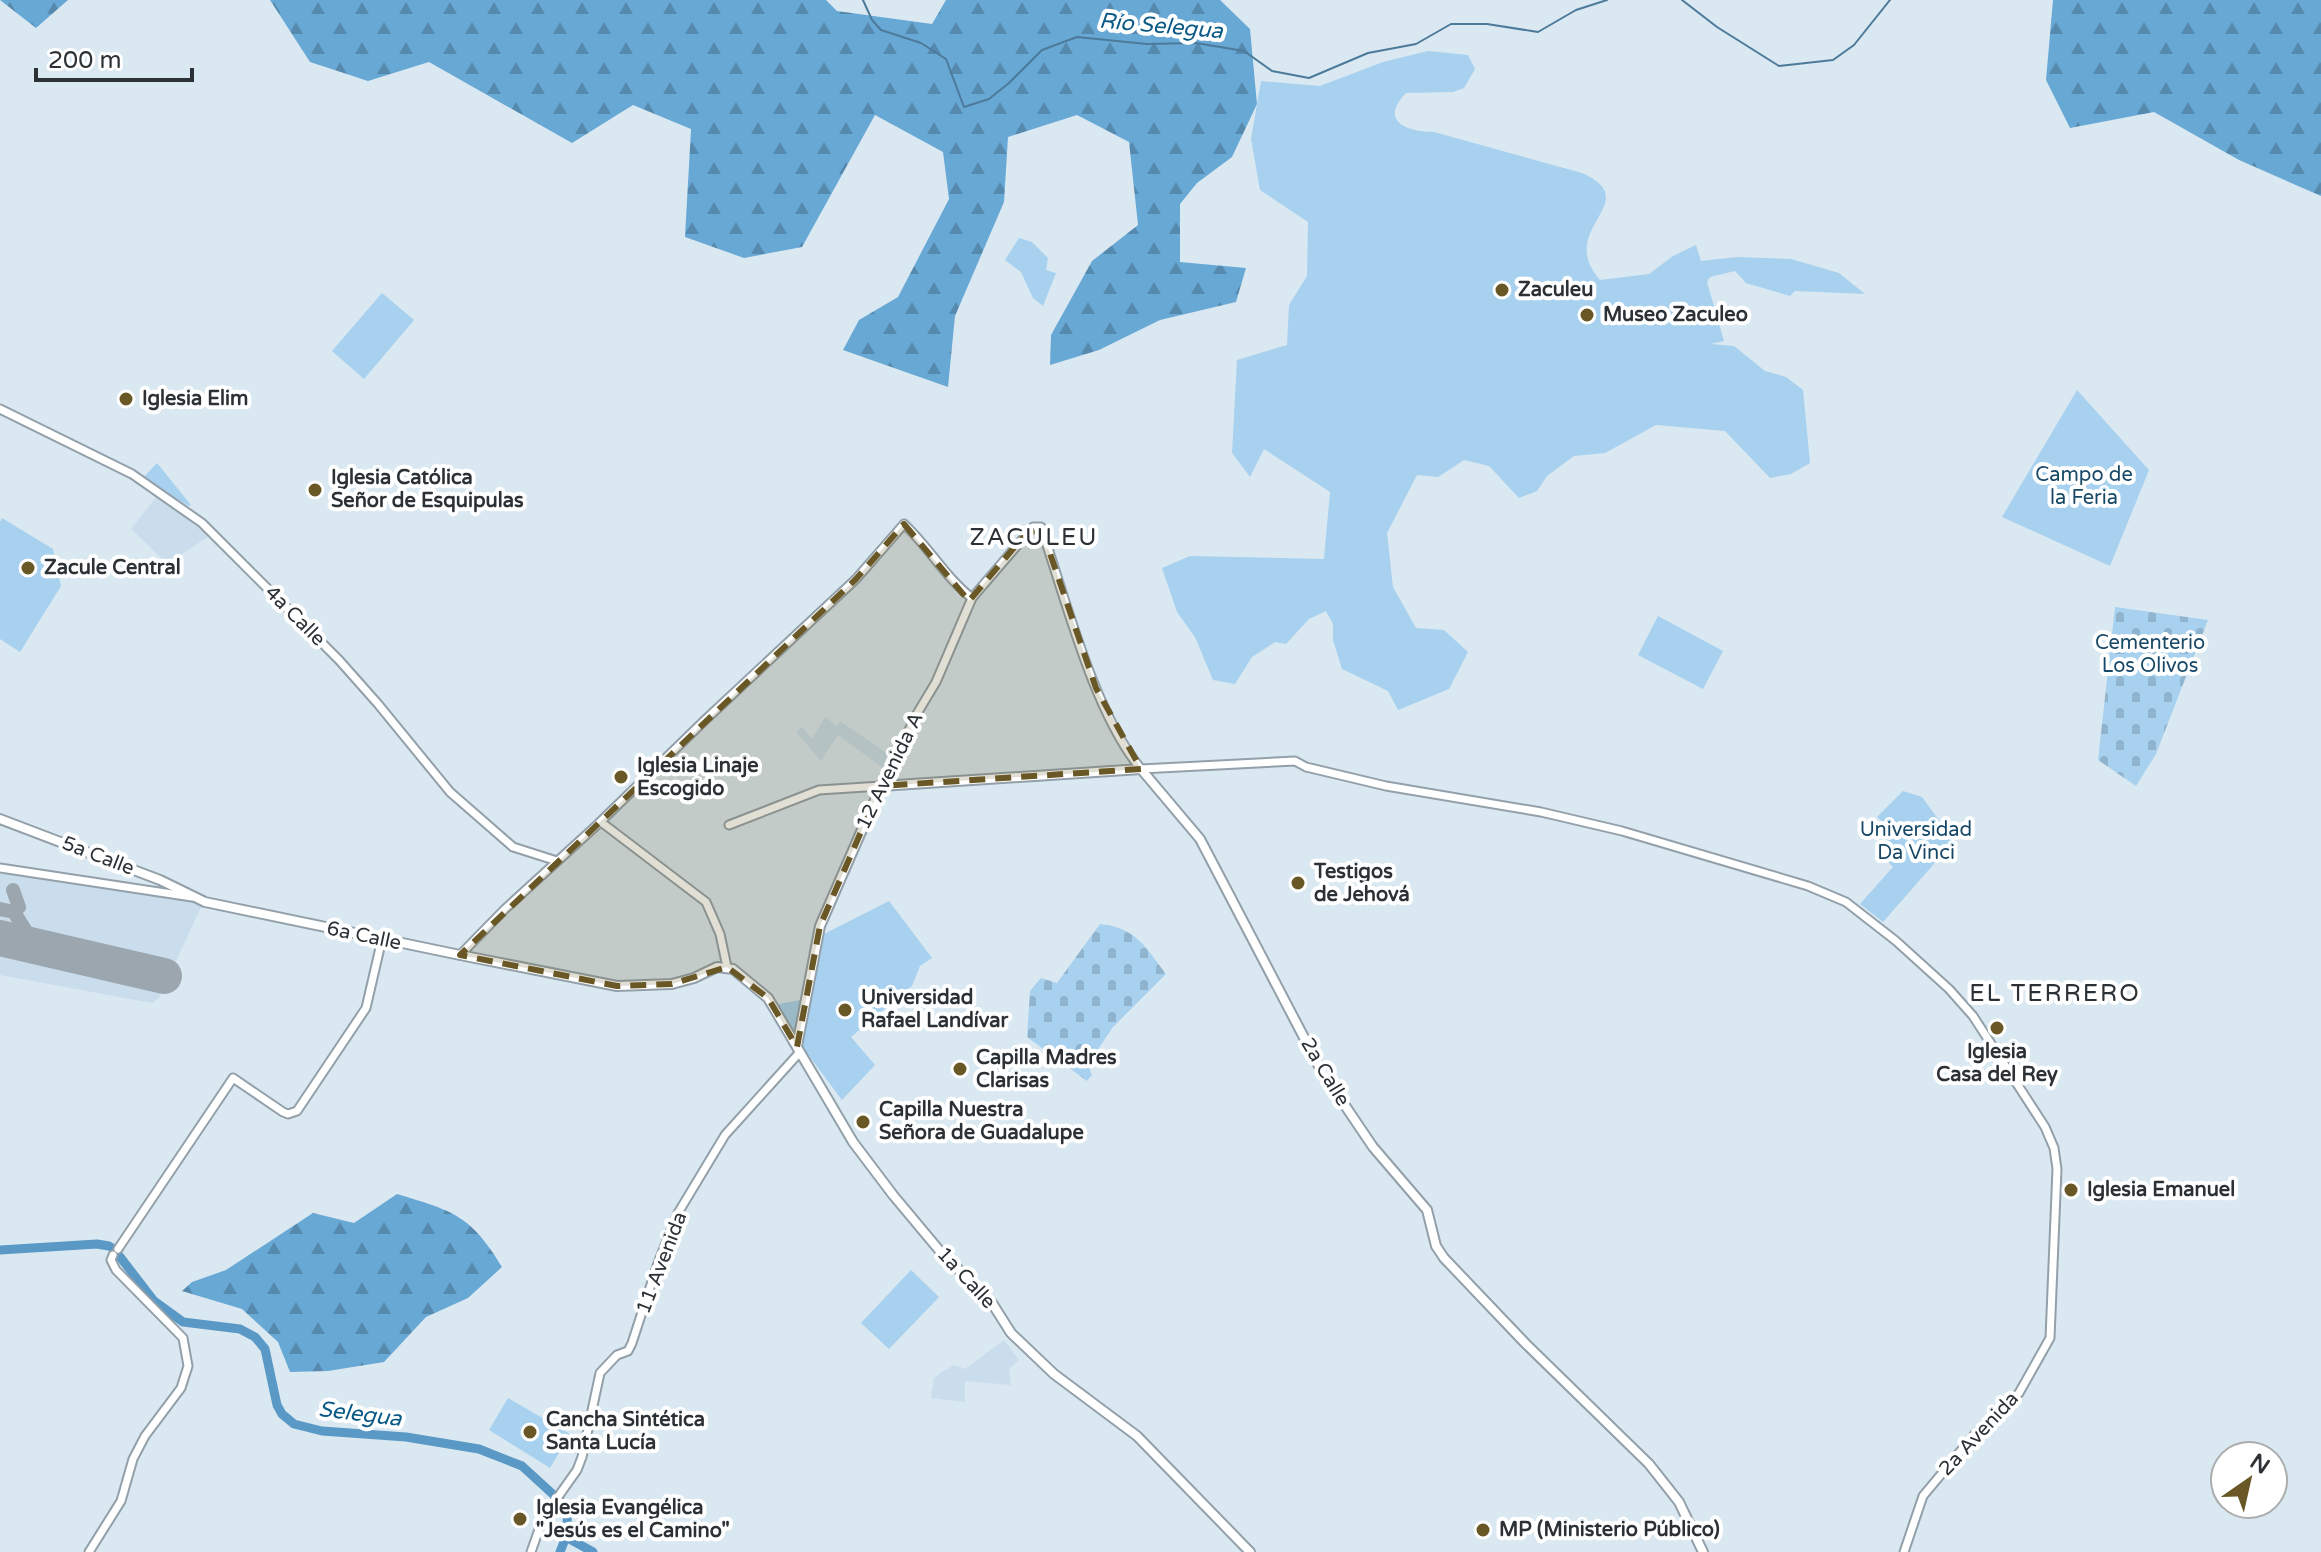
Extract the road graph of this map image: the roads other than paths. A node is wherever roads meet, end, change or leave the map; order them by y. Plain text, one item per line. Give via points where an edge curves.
1 (0, 409) edge
2 (1041, 527) joint
3 (972, 598) junction
4 (1141, 769) junction
5 (881, 786) junction
6 (0, 819) edge
7 (601, 822) junction
8 (729, 825) dead end
9 (557, 861) junction
10 (0, 868) edge
11 (195, 897) junction
12 (382, 939) junction
13 (460, 955) junction
14 (727, 967) junction
15 (798, 1049) junction
16 (89, 1552) edge
17 (531, 1552) edge
18 (1250, 1552) edge
19 (1703, 1552) edge
20 (1904, 1552) edge

1 - 9 street, 4a Calle via 132,474 202,523 339,660 450,792 513,847
2 - 3 street, 12 Avenida A via 1023,537
2 - 4 street, 2a Calle via 1096,688
3 - 5 street, 12 Avenida A via 936,682
3 - 7 street via 904,524 856,579
4 - 5 main road
4 - 19 main road, 2a Calle via 1200,839 1321,1070 1373,1147 1427,1210 1444,1258 1649,1464 1679,1502
4 - 20 street, 2a Avenida via 1295,761 1386,786 1622,831 1846,902 1965,1006 2054,1148 2050,1338 2019,1393 1974,1435 1923,1496
5 - 8 street via 819,790
5 - 15 main road, 12 Avenida A via 820,926
6 - 11 main road, 5a Calle
7 - 9 street
7 - 14 street via 706,902
9 - 13 street
10 - 11 street, 6a Calle
11 - 12 main road, 6a Calle via 230,909
12 - 13 main road, 6a Calle
12 - 16 street via 366,1008 297,1111 283,1112 233,1078 111,1260 183,1338 188,1366 181,1388 145,1436 121,1501
13 - 14 main road, 6a Calle via 617,986 672,984
14 - 15 main road, 1a Calle via 768,998
15 - 17 street, 11 Avenida via 725,1135 678,1213 632,1343 600,1373 577,1470 551,1504
15 - 18 main road, 1a Calle via 853,1142 945,1256 992,1303 1011,1333 1054,1374 1137,1436

